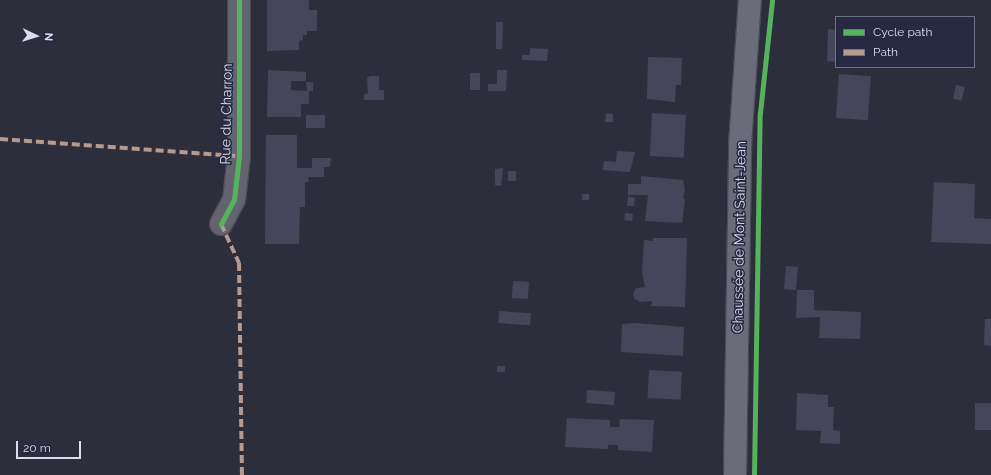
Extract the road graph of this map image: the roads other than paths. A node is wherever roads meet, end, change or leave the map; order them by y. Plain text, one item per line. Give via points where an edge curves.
1 (239, 0) edge
2 (750, 0) edge
3 (221, 224) dead end
4 (735, 475) edge

1 - 3 street, Rue du Charron via 239,156 234,200
2 - 4 main road, Chaussée de Mont Saint-Jean via 740,145

